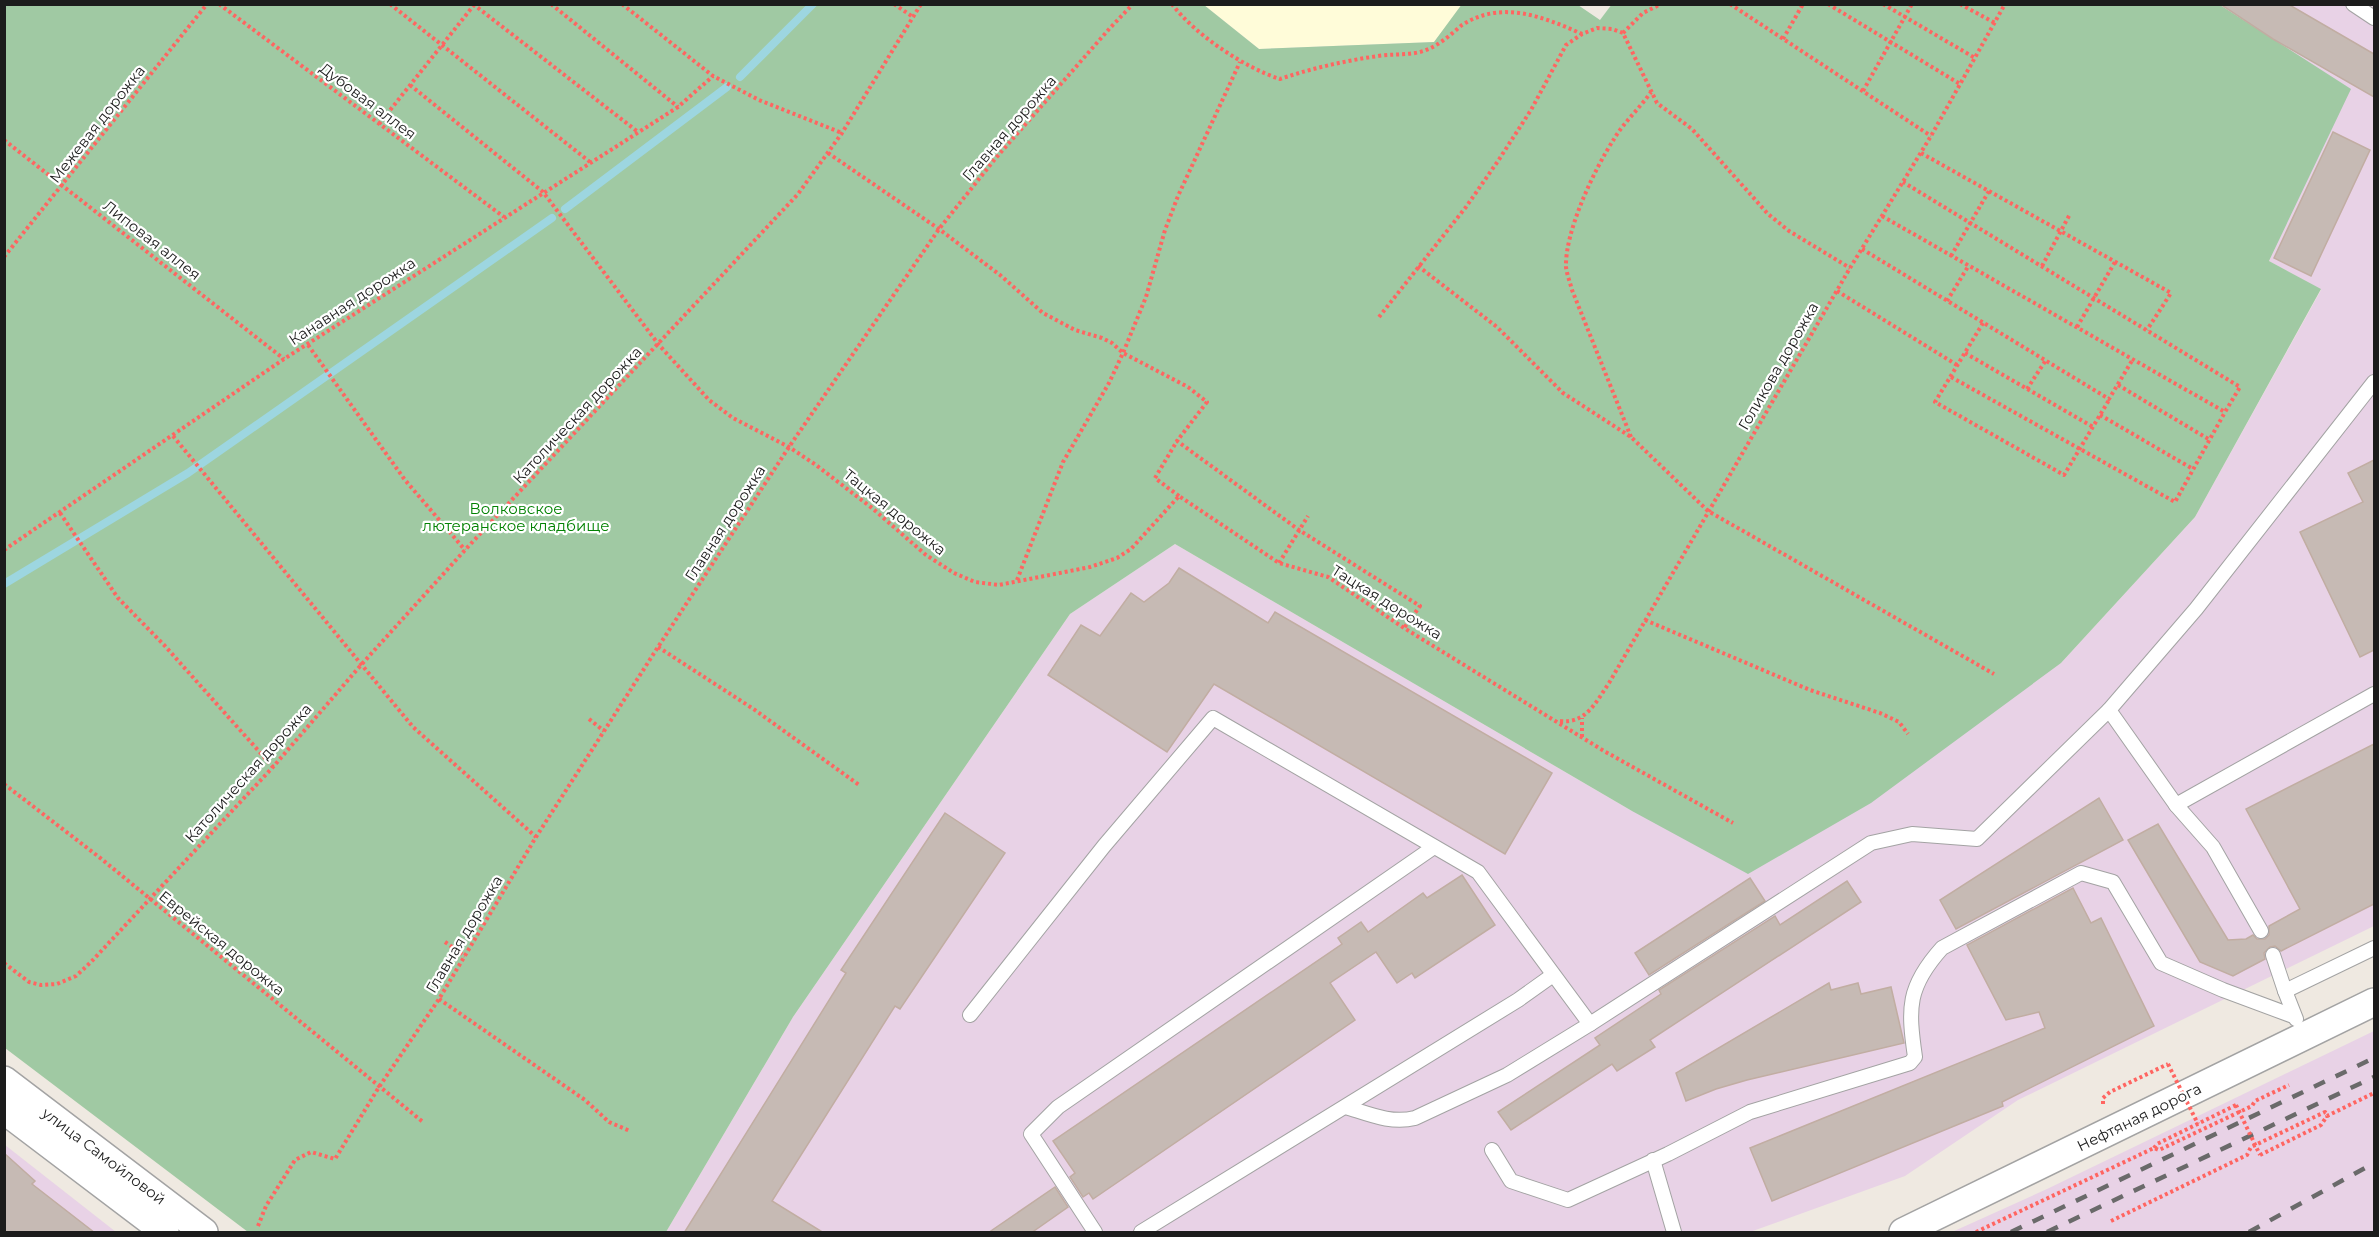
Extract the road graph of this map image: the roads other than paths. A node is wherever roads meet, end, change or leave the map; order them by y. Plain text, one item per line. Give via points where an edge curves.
1 (2353, 4) edge
2 (2374, 18) edge
3 (2374, 382) edge
4 (2374, 694) edge
5 (2109, 710) junction
6 (2176, 804) junction
7 (1434, 847) junction
8 (2261, 931) dead end
9 (2374, 948) edge
10 (2273, 956) dead end
11 (1553, 975) junction
12 (2285, 992) junction
13 (2374, 1002) edge
14 (970, 1015) dead end
15 (1590, 1024) junction
16 (2300, 1026) junction
17 (4, 1080) edge
18 (1346, 1107) junction
19 (4, 1110) edge
20 (1492, 1150) dead end
21 (1653, 1160) junction
22 (165, 1233) edge
23 (204, 1233) edge
24 (1095, 1233) edge
25 (1141, 1233) edge
26 (1674, 1233) edge
27 (1903, 1233) edge

1 - 2 lane
3 - 5 lane via 2196,609
4 - 6 lane
5 - 6 lane
5 - 15 lane via 1977,839 1912,834 1871,843
6 - 8 lane via 2214,847
7 - 11 lane via 1478,872
7 - 14 lane via 1213,718 1104,846
7 - 24 lane via 1058,1107 1031,1134
9 - 12 lane
10 - 12 lane
11 - 15 lane
11 - 18 lane
12 - 16 lane
13 - 16 street, Нефтяная дорога
15 - 18 lane via 1507,1075 1415,1118 1389,1120
16 - 21 lane via 2161,963 2113,882 2081,873 1942,948 1926,966 1916,986 1910,1017 1916,1057 1910,1063 1750,1112
16 - 27 street, Нефтяная дорога
17 - 23 street, улица Самойловой
18 - 25 lane
19 - 22 street, улица Самойловой
20 - 21 lane via 1511,1181 1568,1200
21 - 26 lane

